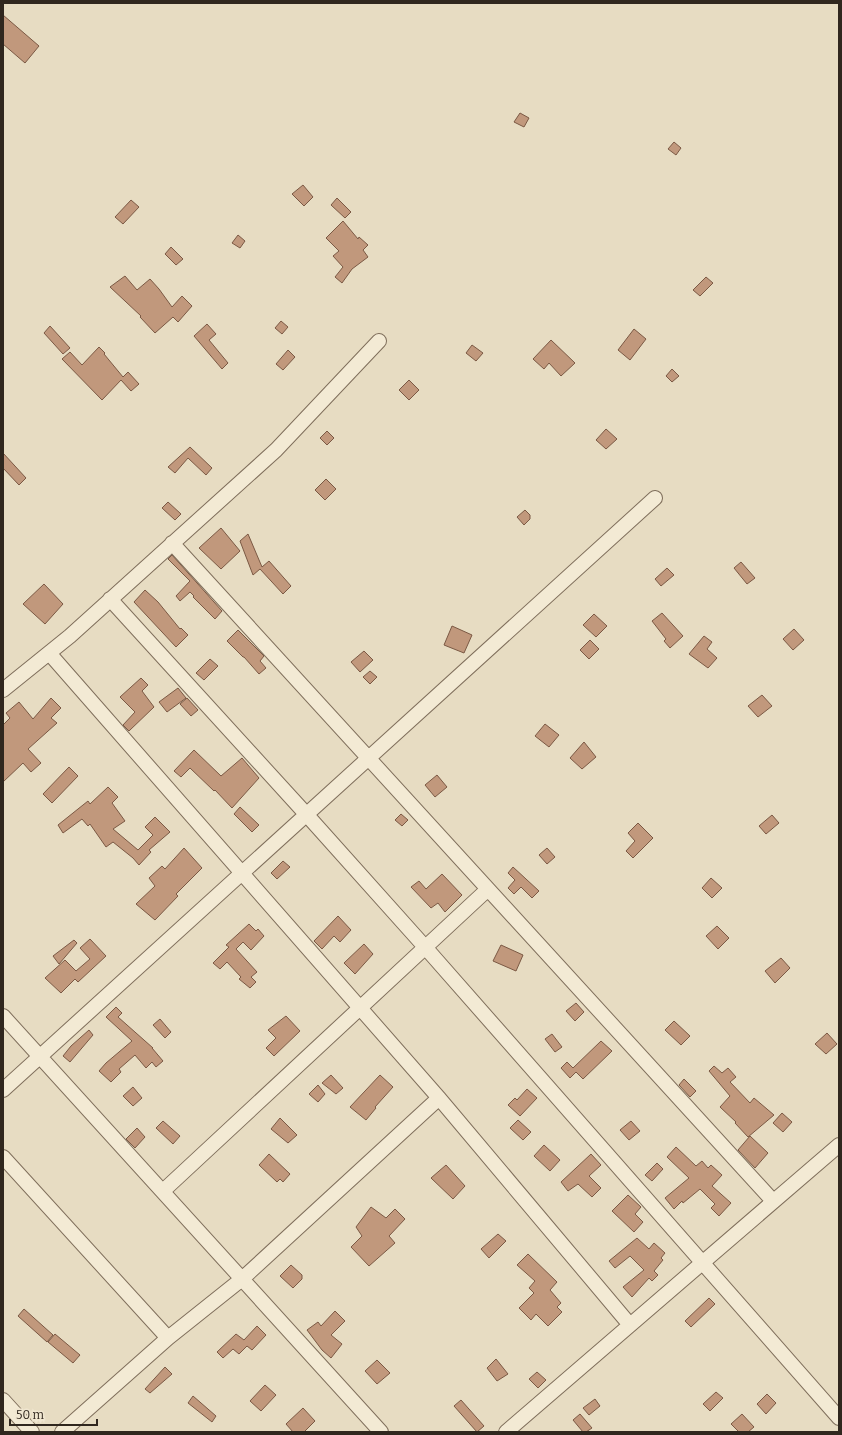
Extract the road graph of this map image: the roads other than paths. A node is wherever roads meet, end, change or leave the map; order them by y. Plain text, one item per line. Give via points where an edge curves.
1 (379, 341) dead end
2 (655, 498) dead end
3 (172, 543) junction
4 (110, 599) junction
5 (49, 653) junction
6 (3, 690) edge
7 (368, 758) junction
8 (306, 814) junction
9 (241, 873) junction
10 (488, 889) junction
11 (425, 947) junction
12 (360, 1008) junction
13 (3, 1016) edge
14 (40, 1055) junction
15 (3, 1090) edge
16 (439, 1098) junction
17 (839, 1145) edge
18 (3, 1157) edge
19 (163, 1191) junction
20 (773, 1201) junction
21 (702, 1263) junction
22 (242, 1279) junction
23 (630, 1325) junction
24 (168, 1338) junction
25 (3, 1400) edge
26 (839, 1418) edge
27 (32, 1432) edge
28 (62, 1432) edge
29 (381, 1432) edge
30 (506, 1432) edge

1 - 3 street via 276,450
2 - 7 street
3 - 4 street
3 - 7 street
4 - 5 street
4 - 8 street
5 - 6 street
5 - 9 street
7 - 8 street
7 - 10 street
8 - 9 street
8 - 11 street
9 - 12 street
9 - 14 street
10 - 11 street
10 - 20 street
11 - 12 street
11 - 21 street
12 - 16 street
12 - 19 street
13 - 14 street
14 - 15 street
14 - 19 street
16 - 22 street
16 - 23 street
17 - 20 street
18 - 24 street
19 - 22 street
20 - 21 street
21 - 23 street
21 - 26 street
22 - 24 street
22 - 29 street
23 - 30 street
24 - 28 street
25 - 27 street

